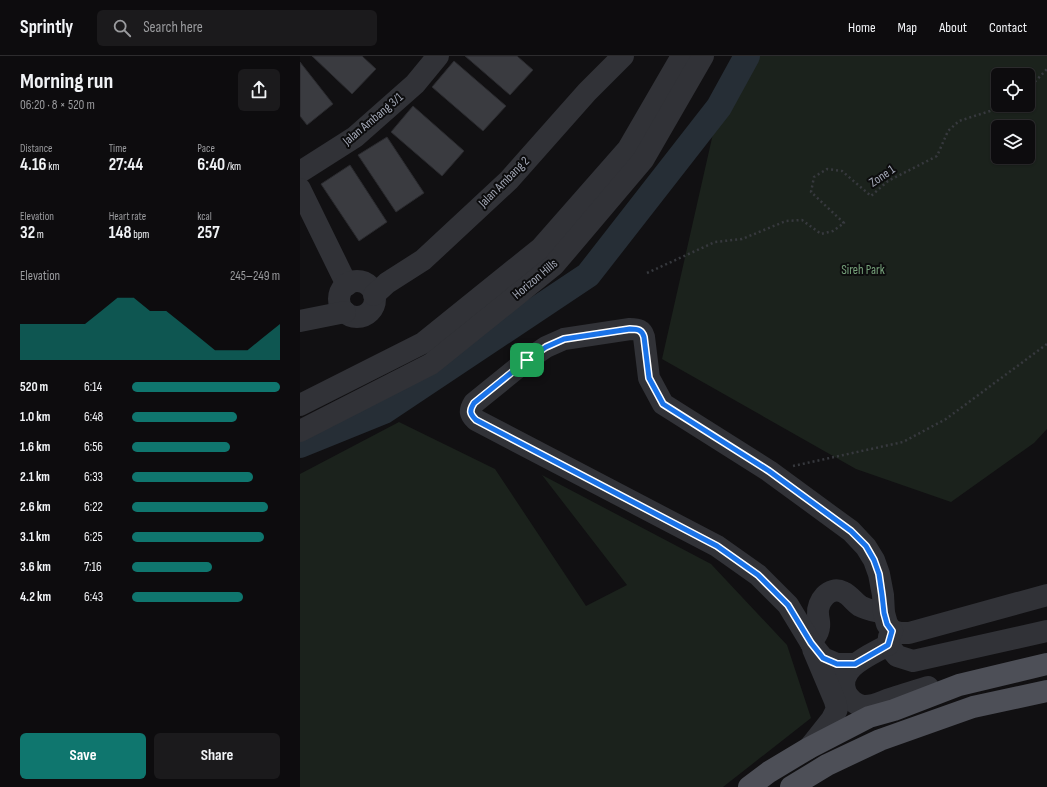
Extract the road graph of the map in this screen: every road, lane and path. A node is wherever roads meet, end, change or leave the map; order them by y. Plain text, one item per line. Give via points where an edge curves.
1 (438, 56) edge
2 (623, 56) edge
3 (682, 56) edge
4 (703, 56) edge
5 (1047, 69) edge
6 (1035, 81) edge
7 (991, 112) edge
8 (300, 172) edge
9 (300, 189) edge
10 (647, 273) dead end
11 (347, 285) junction
12 (374, 295) junction
13 (345, 312) junction
14 (300, 321) edge
15 (1047, 344) edge
16 (300, 405) edge
17 (300, 431) edge
18 (769, 471) junction
19 (1047, 596) edge
20 (888, 630) junction
21 (1047, 631) edge
22 (811, 643) junction
23 (855, 664) junction
24 (1047, 664) edge
25 (1004, 674) junction
26 (1047, 691) edge
27 (809, 748) junction
28 (749, 787) edge
29 (791, 787) edge

1 - 8 street, Jalan Ambang 3/1 via 415,84 355,137
2 - 12 street, Jalan Ambang 2 via 586,92 509,180 423,260 387,283
3 - 16 street, Horizon Hills via 628,149 541,248 423,343
4 - 17 street, Horizon Hills via 643,160 554,265 431,364
5 - 6 path
7 - 10 path, Zone 1 via 959,121 948,131 937,156 888,180 871,196 842,171 827,169 814,177 811,192 844,223 833,231 821,234 802,220 786,221 742,239 715,242
9 - 11 street
11 - 12 street via 352,282 363,282
11 - 13 street via 339,298 339,304
12 - 13 street via 375,301 366,315 355,317
13 - 14 street
15 - 18 path via 946,419 903,442
18 - 20 street via 851,531 866,546 879,574
18 - 22 street via 663,404 649,378 643,332 638,329 564,339 546,347 474,403 471,409 471,415 476,420 717,546 758,575 788,605
19 - 20 street via 909,633
20 - 21 street via 897,656 913,661
20 - 22 street via 867,609 843,592 834,590 827,593 822,600 818,613 819,627
20 - 23 street
22 - 23 street via 823,658 830,662
22 - 27 street via 836,701 837,709
23 - 25 street via 844,679 844,687 851,700 862,706 974,672
24 - 25 main road
25 - 27 main road via 959,685 869,717
26 - 29 main road via 973,707 880,740 827,765
27 - 28 main road via 768,772

